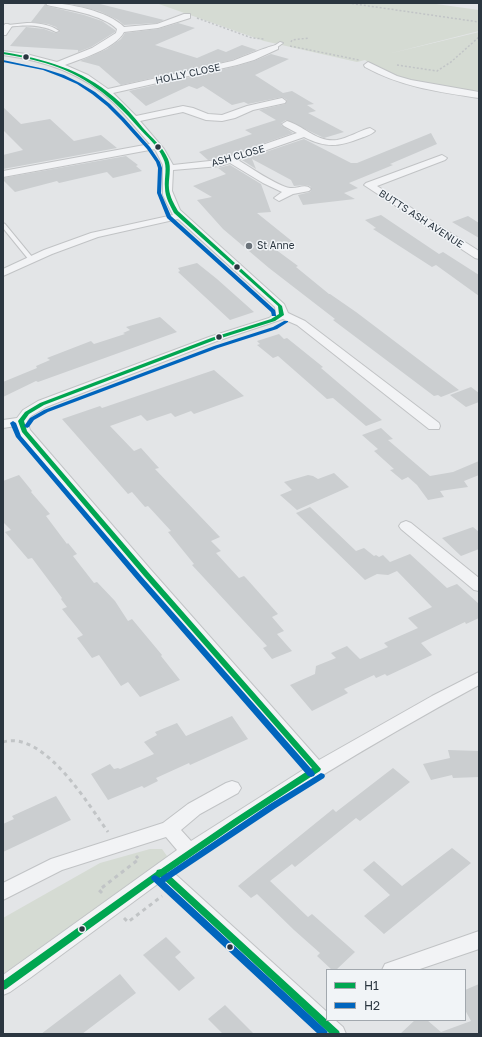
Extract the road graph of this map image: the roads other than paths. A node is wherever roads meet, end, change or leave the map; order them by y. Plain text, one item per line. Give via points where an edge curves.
1 (50, 3) edge
2 (187, 16) road end
3 (5, 30) edge
4 (122, 30) junction
5 (57, 31) dead end
6 (276, 49) dead end
7 (3, 53) edge
8 (59, 64) junction
9 (368, 65) road end
10 (106, 92) junction
11 (479, 95) edge
12 (282, 101) dead end
13 (136, 119) junction
14 (287, 124) dead end
15 (370, 131) dead end
16 (306, 134) junction
17 (157, 146) junction
18 (442, 158) dead end
19 (232, 160) junction
20 (168, 168) junction
21 (3, 174) edge
22 (306, 189) dead end
23 (289, 191) junction
24 (279, 198) dead end
25 (180, 216) junction
26 (3, 225) edge
27 (479, 256) edge
28 (31, 259) junction
29 (3, 273) edge
30 (282, 315) junction
31 (21, 422) junction
32 (3, 424) edge
33 (434, 426) dead end
34 (406, 526) dead end
35 (478, 583) edge
36 (479, 678) edge
37 (317, 769) junction
38 (232, 788) dead end
39 (169, 828) junction
40 (190, 852) junction
41 (160, 872) junction
42 (3, 892) edge
43 (479, 940) edge
44 (395, 969) edge
45 (3, 986) edge
46 (331, 1029) edge

1 - 4 street via 109,19
2 - 4 street via 158,26
3 - 5 lane via 37,25
4 - 8 street via 111,42
6 - 10 street, HOLLY CLOSE via 234,63
7 - 8 street
8 - 10 street via 83,75
9 - 11 street via 385,74 429,87
10 - 13 street
12 - 13 street via 250,108 227,117 206,117 183,109
13 - 17 street
14 - 16 street
15 - 16 street via 330,143
16 - 19 street, ASH CLOSE
17 - 20 street
17 - 21 street
18 - 27 street, BUTTS ASH AVENUE via 369,185
19 - 20 street, ASH CLOSE
19 - 23 street via 266,181
20 - 25 street via 169,198
22 - 23 street
23 - 24 street
25 - 28 street via 95,235
25 - 30 street via 280,306
26 - 28 lane
28 - 29 street
30 - 31 street via 42,404 27,413
30 - 33 street via 301,323
31 - 32 street
31 - 37 street via 24,431 34,443
34 - 35 street
36 - 37 street
37 - 40 street
38 - 39 street via 194,809
39 - 40 street
39 - 42 street via 57,864
40 - 41 street
41 - 45 street
41 - 46 street
43 - 44 street

